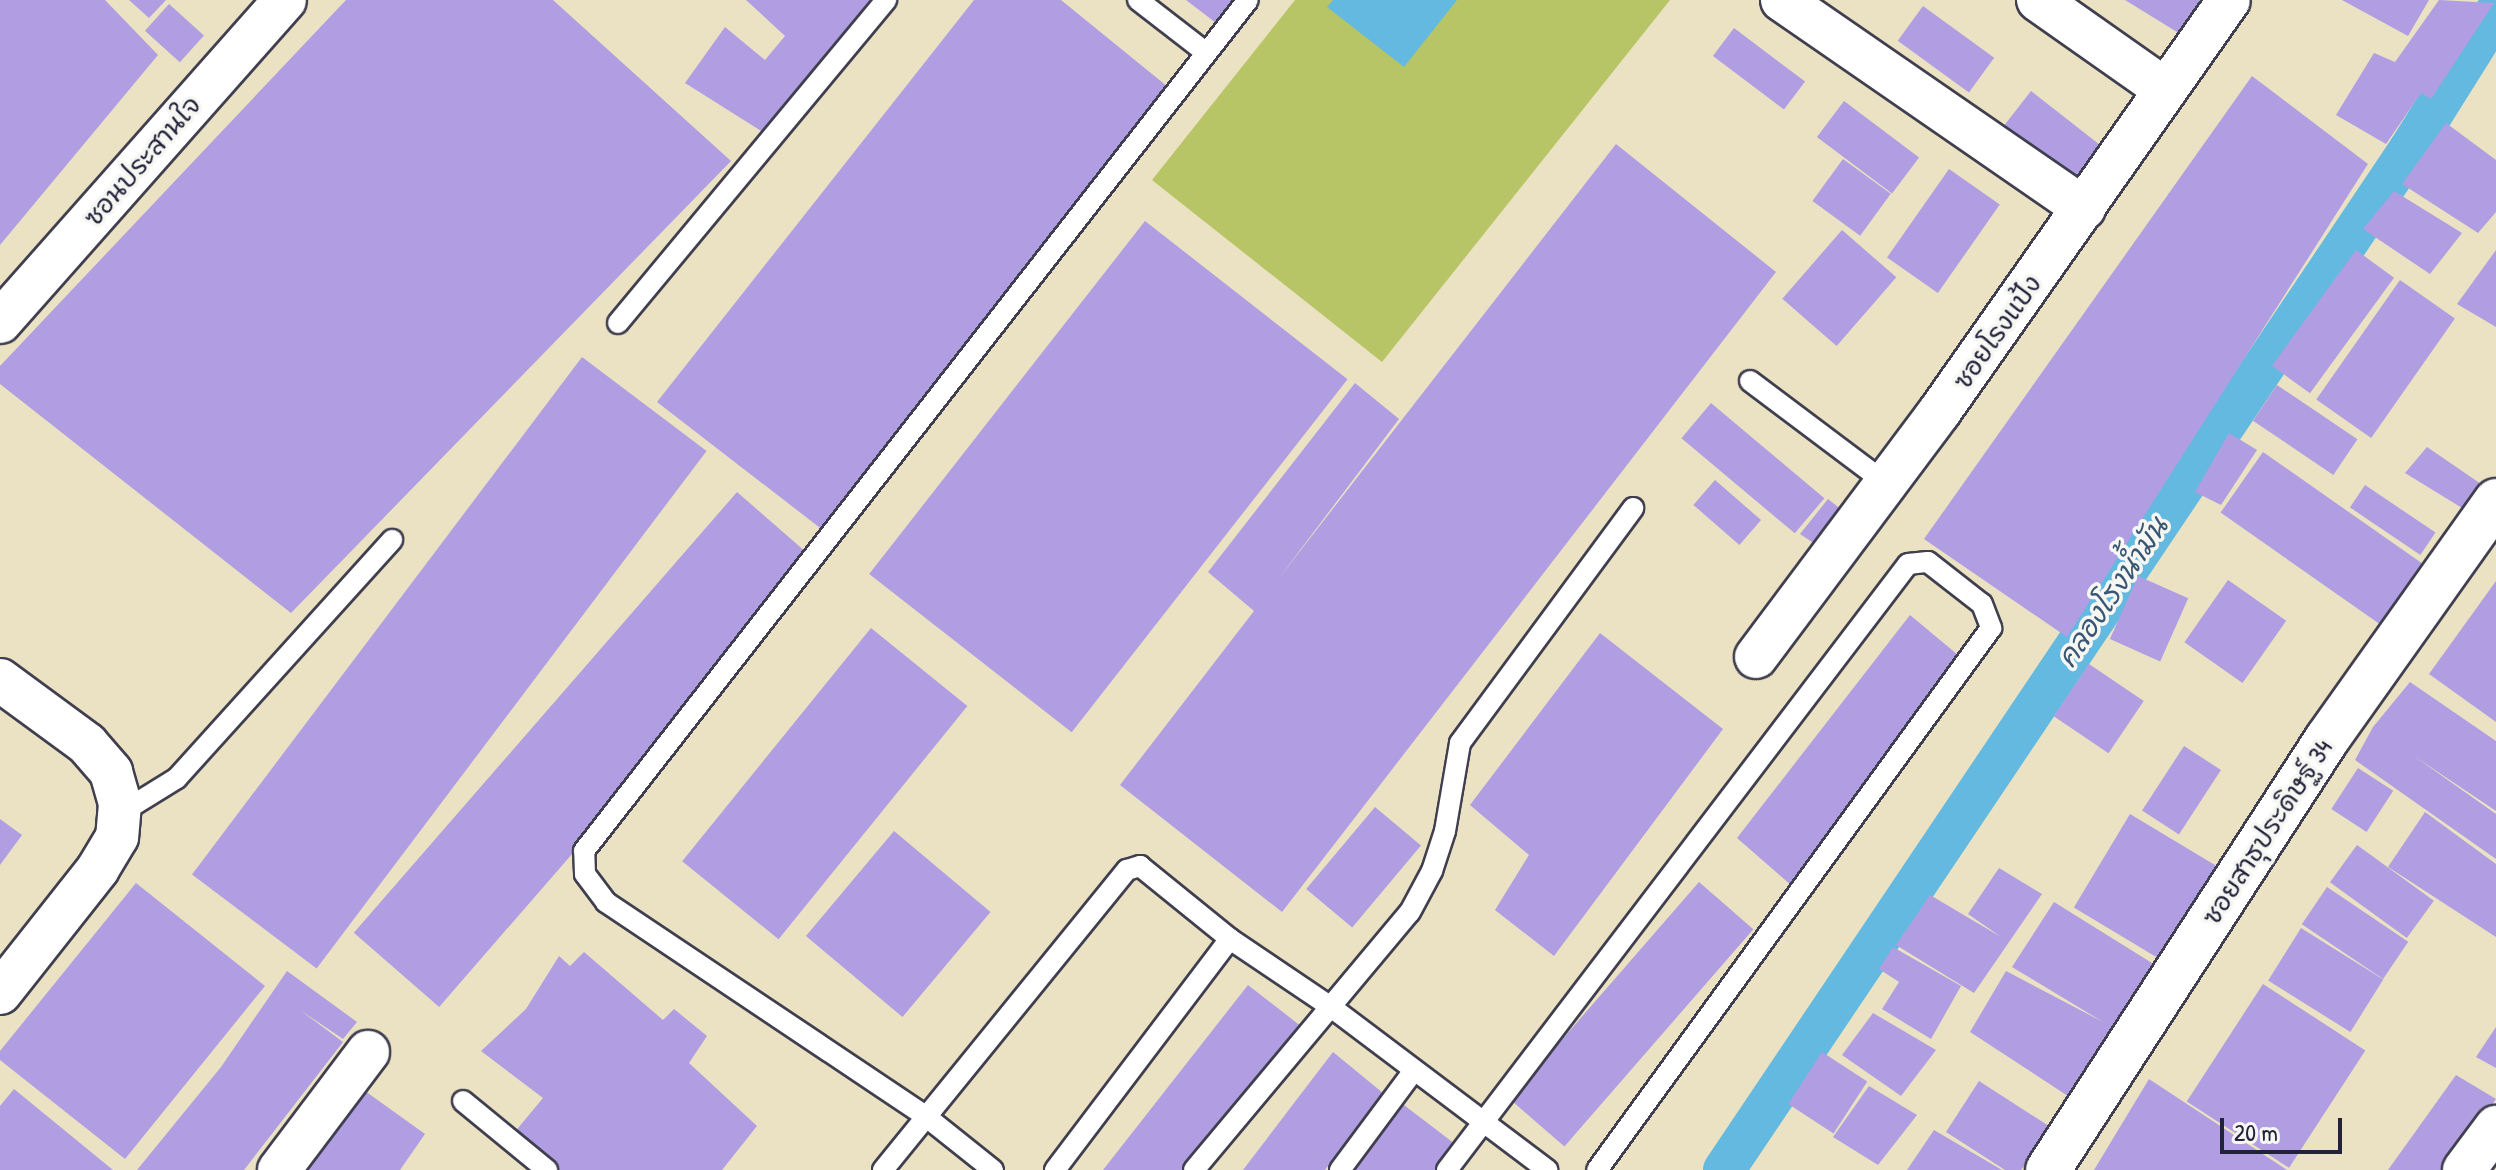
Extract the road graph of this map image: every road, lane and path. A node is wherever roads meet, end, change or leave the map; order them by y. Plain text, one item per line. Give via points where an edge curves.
1 (285, 0) edge
2 (886, 0) edge
3 (1138, 0) edge
4 (1248, 0) edge
5 (1782, 0) edge
6 (2038, 0) edge
7 (2229, 0) edge
8 (1204, 51) junction
9 (2166, 90) junction
10 (2084, 208) junction
11 (0, 322) edge
12 (618, 323) dead end
13 (1750, 381) dead end
14 (1887, 484) junction
15 (2496, 501) edge
16 (1633, 508) dead end
17 (392, 540) dead end
18 (1756, 657) dead end
19 (0, 680) edge
20 (119, 814) junction
21 (1230, 939) junction
22 (0, 993) edge
23 (1331, 1007) junction
24 (368, 1052) dead end
25 (1412, 1073) junction
26 (463, 1101) dead end
27 (924, 1115) junction
28 (1483, 1123) junction
29 (2496, 1127) edge
30 (279, 1170) edge
31 (547, 1170) edge
32 (883, 1170) edge
33 (993, 1170) edge
34 (1055, 1170) edge
35 (1194, 1170) edge
36 (1340, 1170) edge
37 (1447, 1170) edge
38 (1547, 1170) edge
39 (1597, 1170) edge
40 (2048, 1170) edge
41 (2464, 1170) edge

1 - 11 street, ซอนประสานใจ
2 - 12 lane
3 - 8 lane
4 - 8 lane
5 - 10 street
6 - 9 street
7 - 9 street, ซอยโรงแป้ง
8 - 27 lane via 584,851 585,874 606,902
9 - 10 street, ซอยโรงแป้ง
10 - 14 street, ซอยโรงแป้ง
13 - 14 lane
14 - 18 street, ซอยโรงแป้ง
15 - 40 street, ซอยสาธุประดิษฐ์ 34 via 2327,739
16 - 23 lane via 1460,743 1432,871 1410,912
17 - 20 lane via 177,778
19 - 20 street via 87,744 111,772
20 - 22 street via 117,837 98,869
21 - 23 lane
21 - 27 lane via 1133,866
21 - 34 lane
23 - 25 lane
23 - 35 lane
24 - 30 street
25 - 28 lane
25 - 36 lane
26 - 31 lane
27 - 32 lane
27 - 33 lane
28 - 37 lane
28 - 38 lane
28 - 39 lane via 1908,564 1928,562 1982,604 1991,628
29 - 41 street

